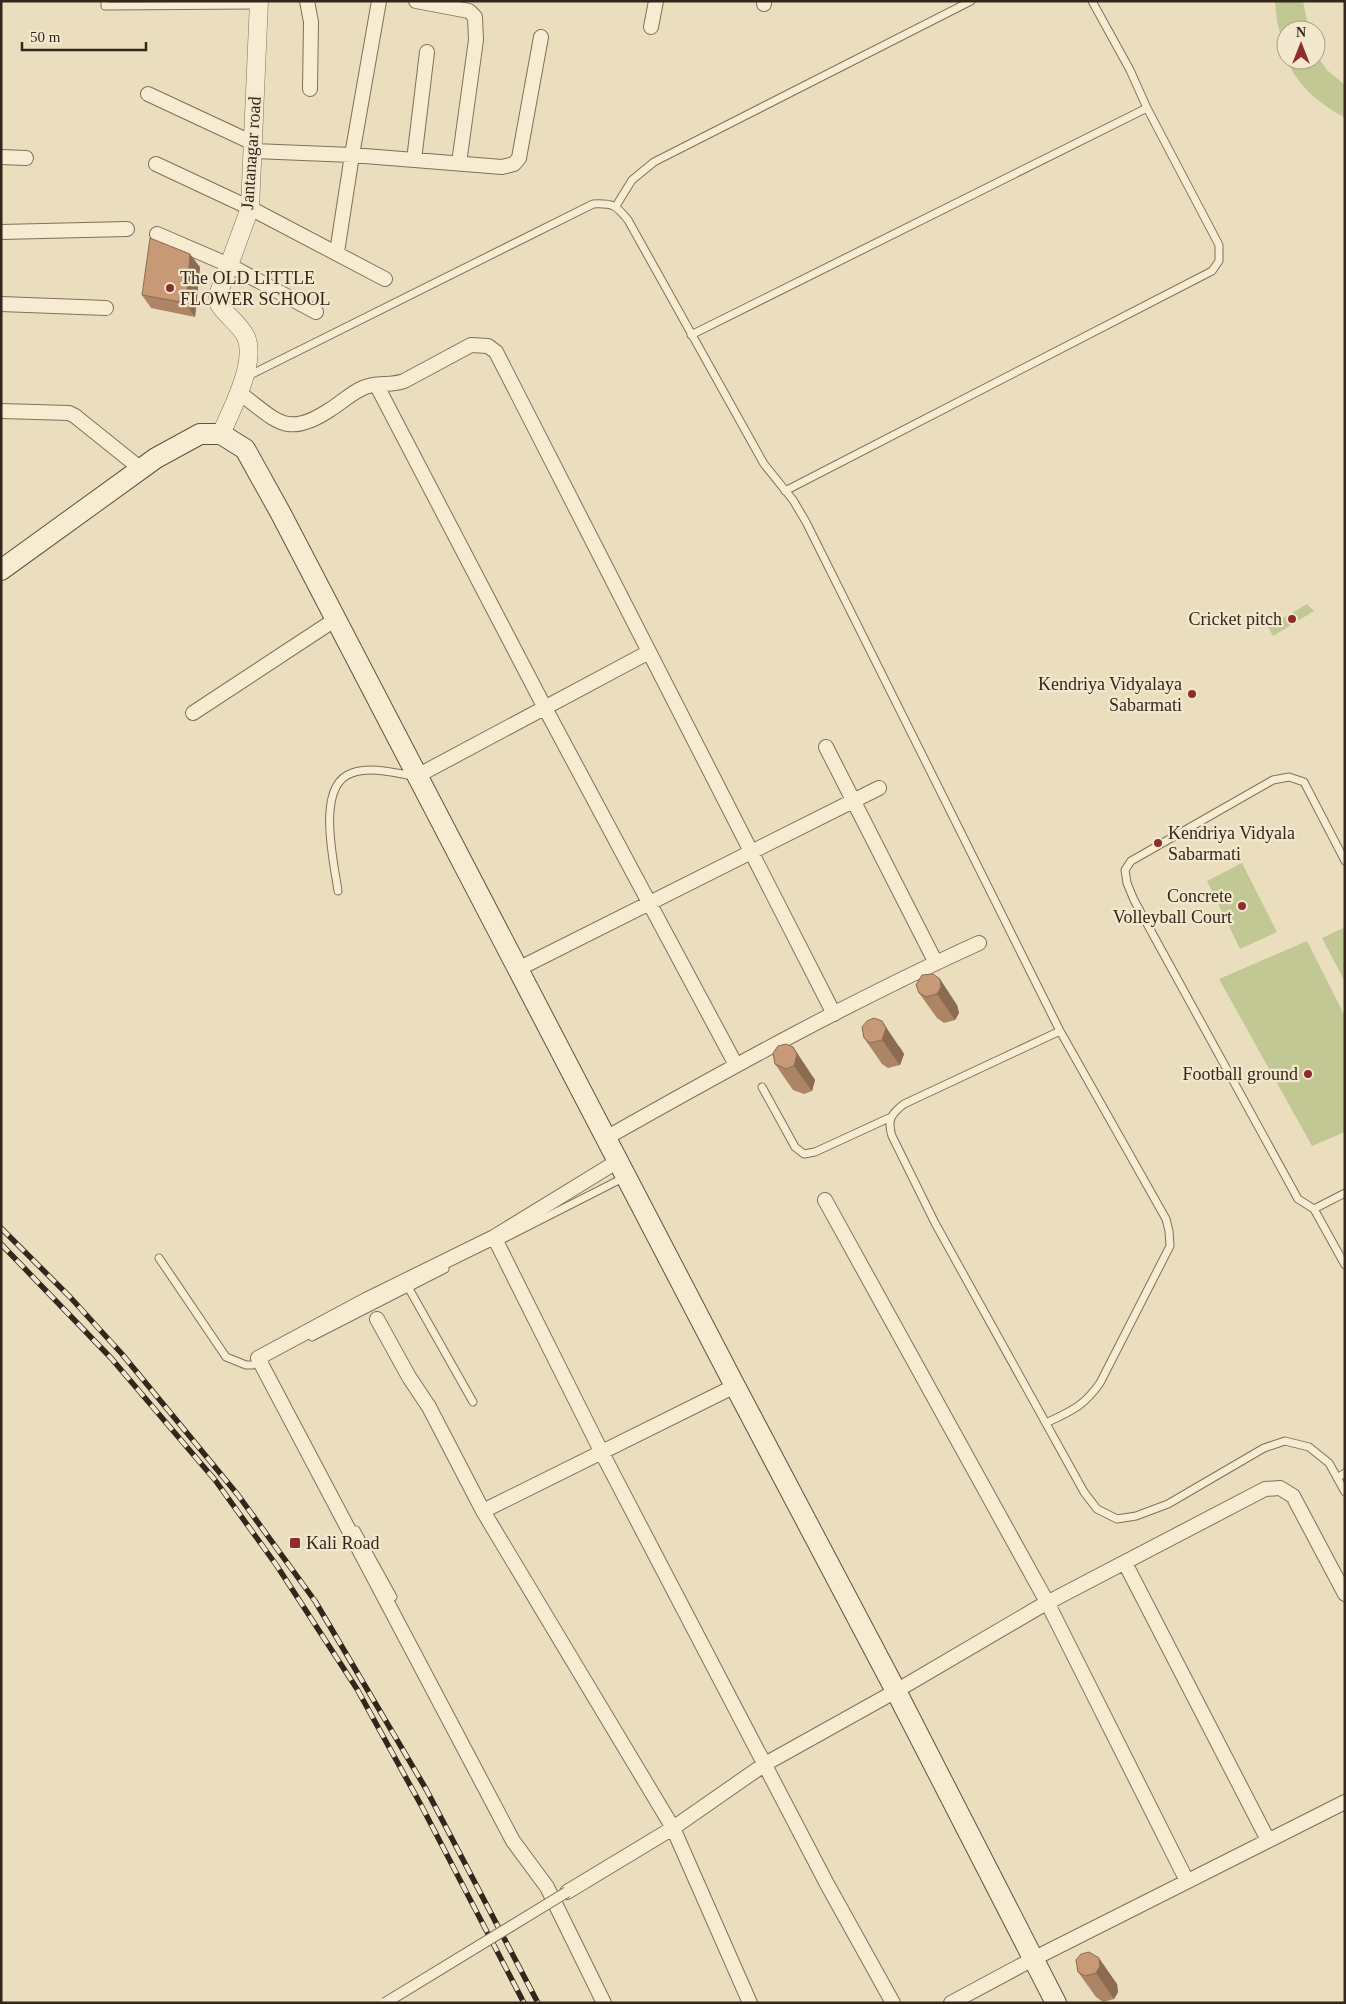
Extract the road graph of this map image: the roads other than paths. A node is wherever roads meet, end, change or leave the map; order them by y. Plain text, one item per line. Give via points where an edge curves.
1 (95, 1) edge
2 (307, 1) edge
3 (379, 1) edge
4 (416, 1) edge
5 (656, 1) edge
6 (971, 1) edge
7 (1092, 1) edge
8 (105, 3) edge
9 (259, 3) edge
10 (651, 27) dead end
11 (541, 37) dead end
12 (427, 52) dead end
13 (310, 89) dead end
14 (148, 94) dead end
15 (1147, 108) junction
16 (253, 147) junction
17 (352, 155) junction
18 (1, 157) edge
19 (26, 158) dead end
20 (414, 160) junction
21 (459, 163) junction
22 (156, 164) dead end
23 (616, 206) junction
24 (250, 208) junction
25 (127, 229) dead end
26 (1, 232) edge
27 (157, 234) dead end
28 (337, 252) junction
29 (229, 265) junction
30 (385, 279) dead end
31 (1, 304) edge
32 (106, 308) dead end
33 (316, 312) dead end
34 (691, 335) junction
35 (241, 385) junction
36 (377, 386) junction
37 (1, 411) edge
38 (221, 434) junction
39 (141, 469) junction
40 (785, 491) junction
41 (1, 570) edge
42 (336, 620) junction
43 (649, 652) junction
44 (545, 708) junction
45 (193, 713) dead end
46 (826, 747) dead end
47 (418, 776) junction
48 (879, 788) dead end
49 (852, 800) junction
50 (750, 851) junction
51 (1345, 861) edge
52 (338, 891) dead end
53 (649, 903) junction
54 (980, 943) dead end
55 (936, 963) junction
56 (518, 969) junction
57 (834, 1014) junction
58 (1060, 1031) junction
59 (736, 1065) junction
60 (762, 1086) dead end
61 (889, 1118) junction
62 (606, 1138) junction
63 (622, 1169) junction
64 (1345, 1193) edge
65 (825, 1200) dead end
66 (1314, 1209) junction
67 (495, 1239) junction
68 (159, 1258) dead end
69 (1345, 1265) edge
70 (408, 1287) junction
71 (377, 1319) dead end
72 (262, 1361) junction
73 (735, 1386) junction
74 (473, 1402) dead end
75 (1046, 1423) junction
76 (602, 1453) junction
77 (1345, 1473) edge
78 (1337, 1478) junction
79 (1345, 1492) edge
80 (483, 1511) junction
81 (1124, 1563) junction
82 (1345, 1594) edge
83 (393, 1597) dead end
84 (1047, 1602) junction
85 (896, 1691) junction
86 (765, 1764) junction
87 (1345, 1802) edge
88 (673, 1828) junction
89 (1268, 1840) junction
90 (1187, 1882) junction
91 (567, 1892) joint
92 (1034, 1959) junction
93 (385, 2003) edge
94 (604, 2003) edge
95 (750, 2003) edge
96 (893, 2003) edge
97 (952, 2003) edge
98 (1056, 2003) edge

1 - 8 lane
2 - 13 street via 311,22
3 - 17 street
4 - 21 street via 469,11 475,17 476,40
5 - 10 street
6 - 23 lane via 654,162 632,180
7 - 15 lane
8 - 9 lane
9 - 16 street, Jantanagar road
11 - 21 street via 519,158 514,164 502,167
12 - 20 street
14 - 16 street
15 - 34 lane
15 - 40 lane via 1219,245 1220,261 1212,271
16 - 17 street
16 - 24 street, Jantanagar road
17 - 20 street
17 - 28 street
18 - 19 street
20 - 21 street
22 - 24 street
23 - 34 lane via 628,220
23 - 35 lane via 593,204
24 - 28 street
24 - 29 street, Jantanagar road
25 - 26 street
27 - 29 street
28 - 30 street
29 - 33 street
29 - 35 street, Jantanagar road via 218,295 219,304 247,338 248,356
31 - 32 street
34 - 40 lane via 764,464
35 - 36 street via 280,423 291,426 323,415 363,387
35 - 38 street, Jantanagar road
36 - 43 street via 404,381 471,345 488,346 496,352
36 - 44 street
37 - 39 street via 69,413
38 - 39 main road via 200,434
38 - 42 main road via 245,449
39 - 41 main road
40 - 58 lane via 806,522
42 - 45 street
42 - 47 main road
43 - 44 street
43 - 50 street
44 - 47 street
44 - 53 street
46 - 49 street
47 - 52 lane via 360,771 339,782 328,818
47 - 56 main road
48 - 49 street
49 - 50 street
49 - 55 street
50 - 53 street
50 - 57 street
51 - 66 lane via 1304,782 1289,777 1273,780 1131,861 1125,870 1134,900 1298,1199
53 - 56 street
53 - 59 street
54 - 55 street
55 - 57 street
56 - 62 main road
57 - 59 street
58 - 61 lane via 904,1104
58 - 75 lane via 1166,1219 1170,1246 1100,1383 1088,1399
59 - 62 street
60 - 61 lane via 795,1147 804,1154
61 - 75 lane via 892,1136 935,1223
62 - 63 main road
63 - 67 street
63 - 73 main road
64 - 66 lane
65 - 84 street
66 - 69 lane
67 - 70 lane
67 - 72 street via 367,1300 258,1358
67 - 76 street
68 - 72 lane via 226,1357 246,1365
70 - 72 lane
70 - 74 lane
71 - 80 street via 429,1407
72 - 83 lane
72 - 94 street via 513,1841 547,1887
73 - 76 street
73 - 85 main road
75 - 78 lane via 1084,1492 1097,1509 1117,1519 1168,1504 1264,1448 1284,1442 1308,1447 1329,1463
76 - 80 street
76 - 86 street
77 - 78 lane
78 - 79 lane
80 - 88 street
81 - 82 street via 1265,1490 1280,1488 1293,1496
81 - 84 street
81 - 89 street
84 - 85 street
84 - 90 street
85 - 86 street
85 - 92 main road
86 - 88 street
86 - 96 street
87 - 89 street
88 - 91 street
88 - 95 street
89 - 90 street
90 - 92 street
91 - 93 street, bridge
92 - 97 street
92 - 98 main road

